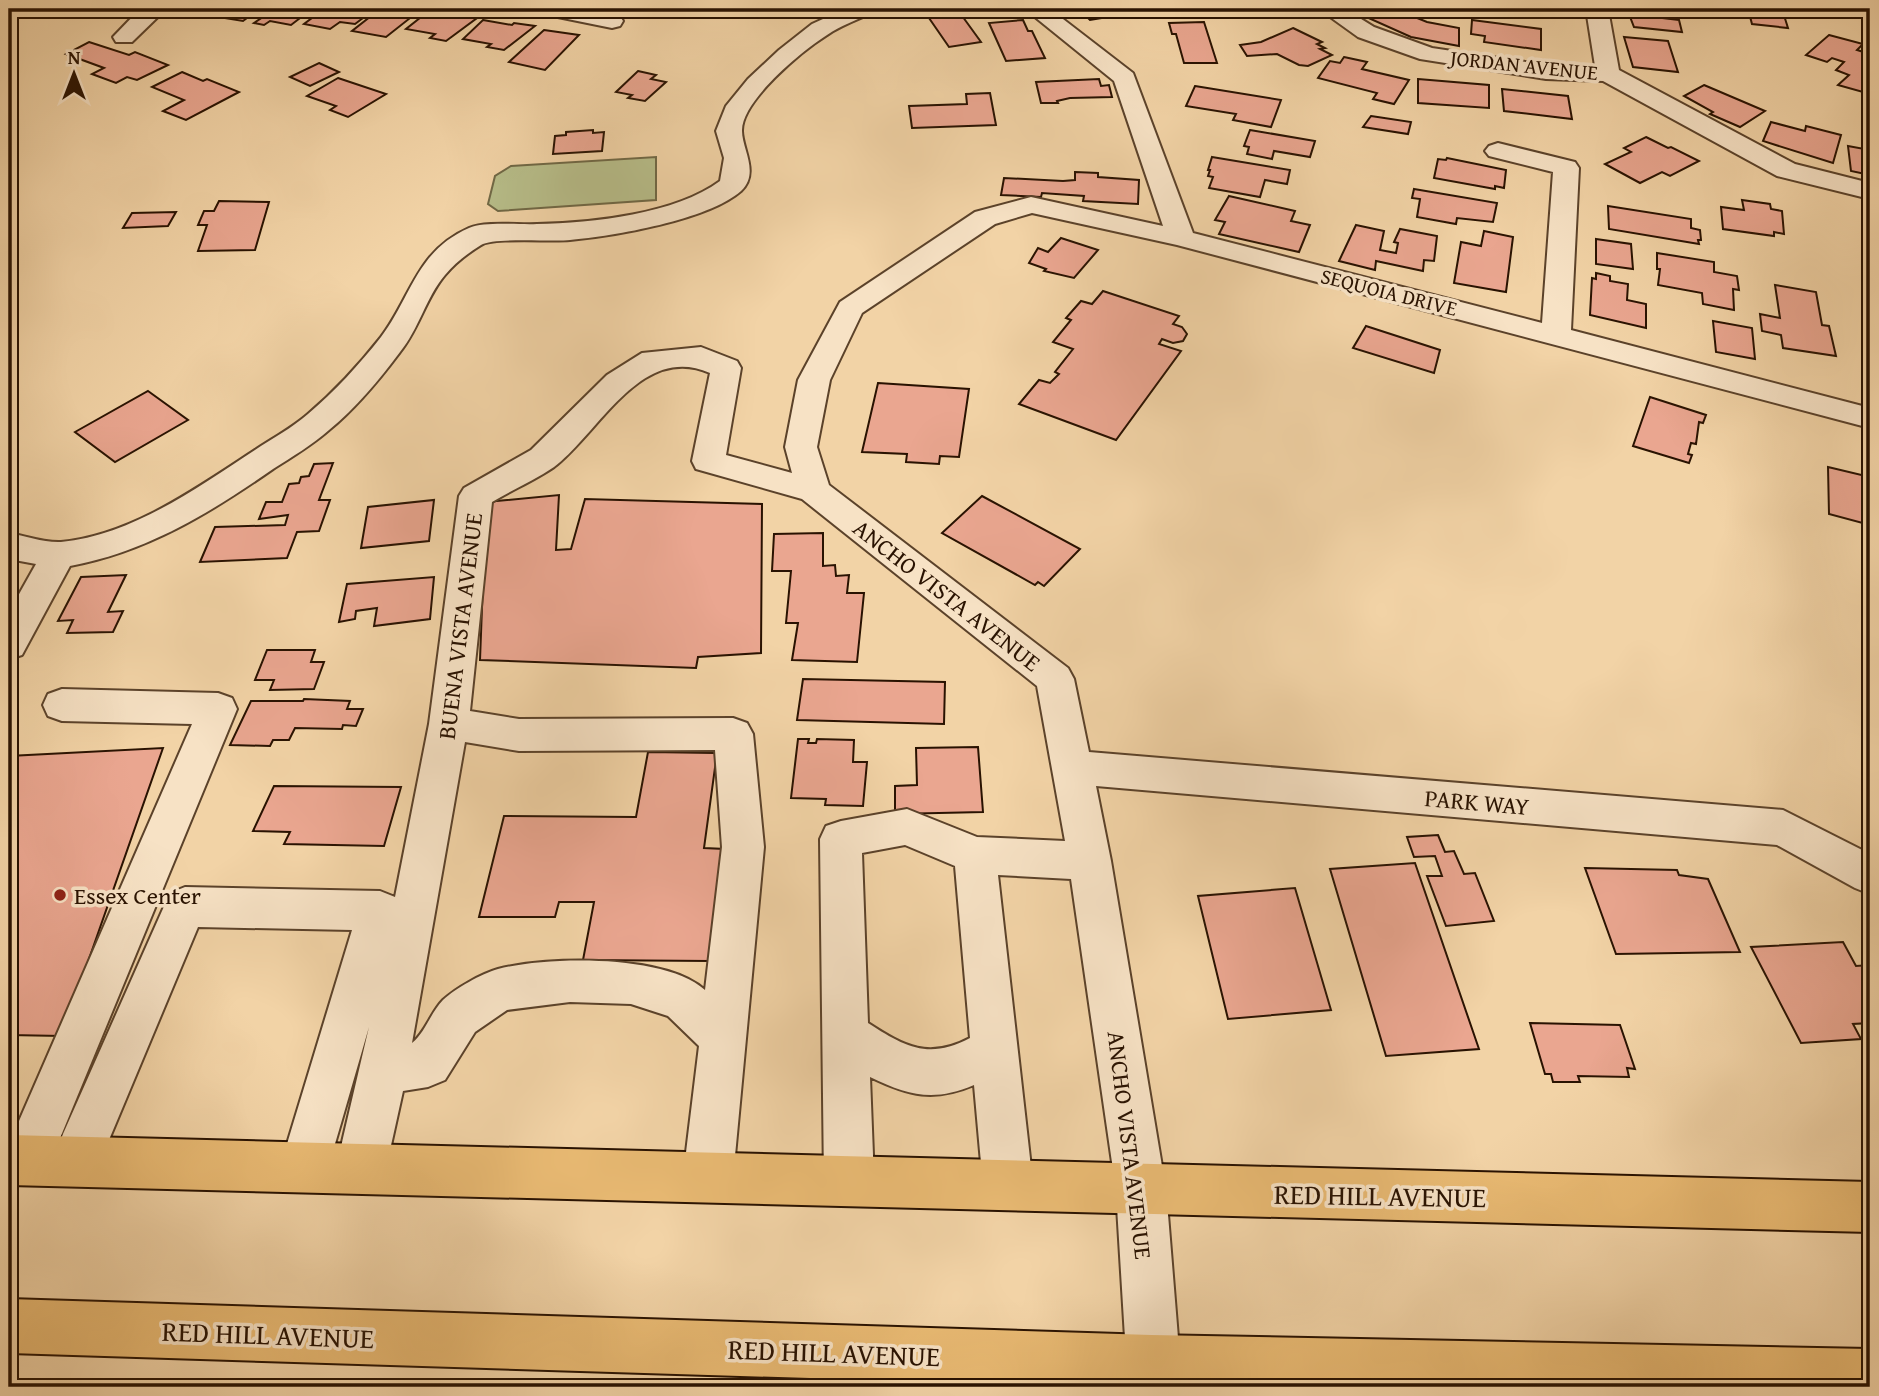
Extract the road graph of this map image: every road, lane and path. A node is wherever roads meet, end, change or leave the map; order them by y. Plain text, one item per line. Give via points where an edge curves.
1 (551, 9) edge
2 (862, 9) edge
3 (1036, 9) edge
4 (1329, 9) edge
5 (1597, 9) edge
6 (148, 13) edge
7 (612, 21) dead end
8 (124, 37) dead end
9 (1608, 74) junction
10 (1497, 151) dead end
11 (1870, 191) edge
12 (1181, 238) junction
13 (1556, 335) junction
14 (1870, 418) edge
15 (814, 491) junction
16 (9, 546) edge
17 (58, 555) junction
18 (9, 645) edge
19 (62, 705) dead end
20 (449, 724) junction
21 (1073, 767) junction
22 (975, 855) junction
23 (1090, 861) junction
24 (1870, 875) edge
25 (846, 1035) junction
26 (723, 1038) junction
27 (995, 1050) junction
28 (384, 1071) junction
29 (18, 1160) edge
30 (76, 1161) junction
31 (304, 1167) junction
32 (361, 1168) junction
33 (708, 1177) junction
34 (849, 1181) junction
35 (1008, 1185) junction
36 (1141, 1190) junction
37 (1870, 1207) edge
38 (9, 1326) edge
39 (1153, 1374) edge
40 (1870, 1376) edge

1 - 7 street
2 - 17 street via 820,29 787,55 735,111 729,131 737,158 733,184 717,196 684,210 570,232 478,234 431,272 396,338 318,424 160,524 98,548
3 - 12 street via 1125,78
4 - 9 street, JORDAN AVENUE via 1366,32 1428,54 1546,72
5 - 9 street
6 - 8 street
9 - 11 street, JORDAN AVENUE via 1786,170
10 - 13 street via 1566,168
12 - 13 street, SEQUOIA DRIVE
12 - 15 street via 1031,205 985,218 850,308 814,380 802,447
13 - 14 street, SEQUOIA DRIVE
15 - 20 street, BUENA VISTA AVENUE via 708,461 726,368 701,357 653,360 618,382 543,458 476,496
15 - 21 street, ANCHO VISTA AVENUE via 1055,679
16 - 17 street
17 - 18 street
19 - 29 street via 218,709
20 - 26 street via 519,735 733,734 743,847
20 - 28 street, BUENA VISTA AVENUE
21 - 23 street, ANCHO VISTA AVENUE
21 - 24 street, PARK WAY via 1783,828
22 - 23 street
22 - 25 street via 907,827 841,839
22 - 27 street
23 - 36 street, ANCHO VISTA AVENUE
25 - 27 street via 876,1056 914,1073 950,1071
25 - 34 street
26 - 28 street via 682,999 631,983 570,981 499,990 459,1016 428,1064
26 - 33 street
27 - 35 street
28 - 32 street, BUENA VISTA AVENUE
29 - 30 main road, RED HILL AVENUE
30 - 31 main road, RED HILL AVENUE
30 - 31 street via 185,907 380,911
31 - 32 main road, RED HILL AVENUE
32 - 33 main road, RED HILL AVENUE
33 - 34 main road, RED HILL AVENUE
34 - 35 main road, RED HILL AVENUE
35 - 36 main road, RED HILL AVENUE
36 - 37 main road, RED HILL AVENUE
36 - 39 street, ANCHO VISTA AVENUE
38 - 39 main road, RED HILL AVENUE
39 - 40 main road, RED HILL AVENUE

